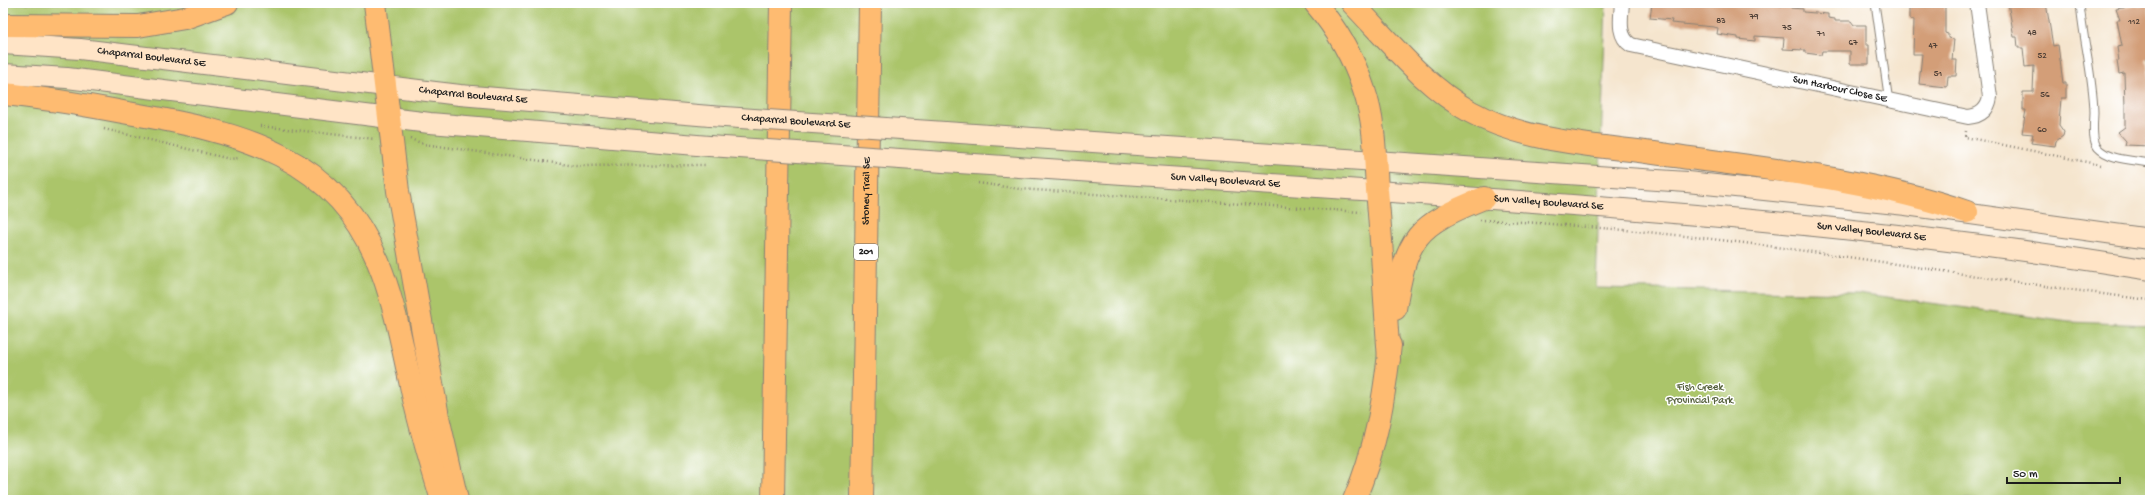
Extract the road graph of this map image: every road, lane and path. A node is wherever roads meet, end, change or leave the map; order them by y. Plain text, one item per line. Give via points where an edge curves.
1 (227, 3) edge
2 (375, 3) edge
3 (781, 3) edge
4 (870, 3) edge
5 (1315, 3) edge
6 (1352, 3) edge
7 (1622, 3) edge
8 (1875, 3) edge
9 (1977, 3) edge
10 (2080, 3) edge
11 (3, 24) edge
12 (3, 44) edge
13 (3, 74) edge
14 (384, 87) junction
15 (3, 94) edge
16 (1889, 102) junction
17 (1968, 117) junction
18 (388, 118) junction
19 (102, 128) dead end
20 (255, 128) dead end
21 (379, 138) dead end
22 (410, 139) dead end
23 (243, 154) dead end
24 (709, 156) junction
25 (1375, 161) junction
26 (2150, 163) edge
27 (2108, 166) dead end
28 (972, 182) dead end
29 (1377, 191) junction
30 (1484, 198) junction
31 (1366, 212) dead end
32 (1967, 212) junction
33 (1476, 220) dead end
34 (2150, 239) edge
35 (2150, 270) edge
36 (2150, 300) edge
37 (1389, 360) junction
38 (442, 500) edge
39 (457, 500) edge
40 (773, 500) edge
41 (862, 500) edge
42 (1354, 500) edge

1 - 11 highway via 185,18 138,26
2 - 14 highway
3 - 40 highway
4 - 41 highway, Stoney Trail SE / 201
5 - 25 highway via 1340,39 1362,84 1371,118
6 - 32 highway via 1438,89 1470,111 1508,128 1584,144 1861,185 1923,198
7 - 16 street, Sun Harbour Close SE via 1621,32 1631,45
8 - 16 lane
9 - 17 street via 1990,97 1984,111
10 - 26 lane via 2089,60 2097,146 2105,154
12 - 14 main road, Chaparral Boulevard SE via 80,49
13 - 18 main road via 67,78
14 - 18 highway
14 - 25 main road, Chaparral Boulevard SE, bridge via 710,116
15 - 38 highway via 84,104 223,132 275,152 308,171 324,184 360,226 382,272 402,344 418,417
16 - 17 street, Sun Harbour Close SE
17 - 27 path via 1965,138
18 - 24 main road
18 - 39 highway via 429,374
19 - 23 path via 230,159 236,159
20 - 21 path via 276,127
22 - 24 path via 424,144 576,166
24 - 29 main road, Sun Valley Boulevard SE, bridge via 944,162
25 - 29 highway
25 - 32 main road via 1687,182
28 - 31 path via 1020,189
29 - 30 main road, Sun Valley Boulevard SE
29 - 37 highway
30 - 35 main road, Sun Valley Boulevard SE via 1841,228 2041,253
30 - 37 highway via 1440,218 1422,231 1411,246 1401,274
32 - 34 main road
33 - 36 path via 1622,229 1720,239
37 - 42 highway via 1376,437

